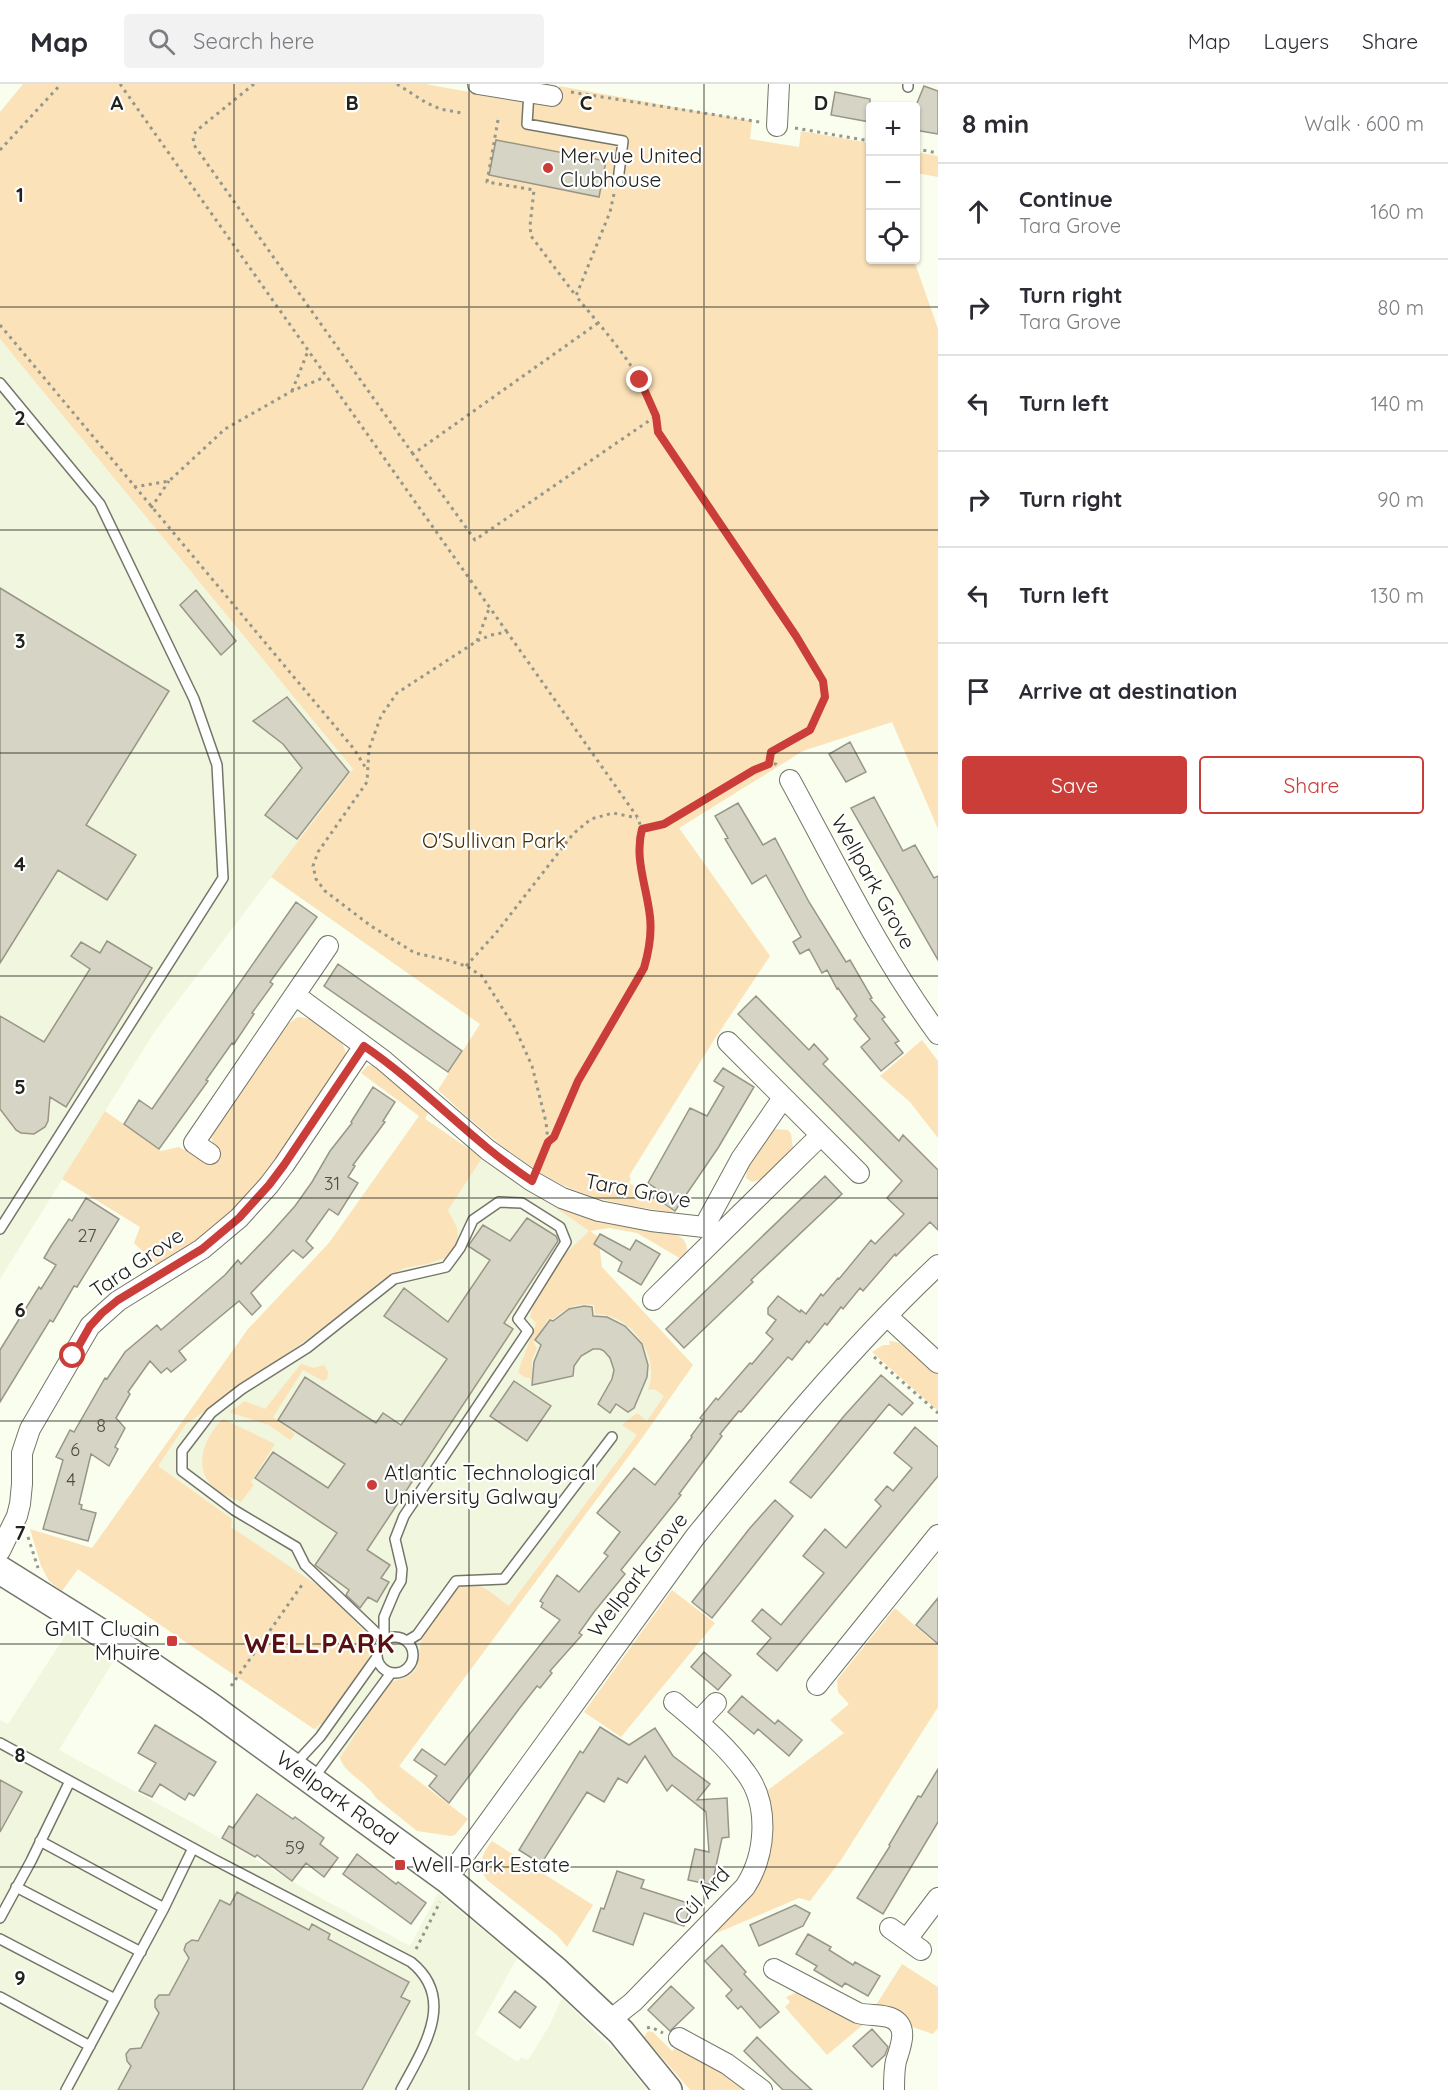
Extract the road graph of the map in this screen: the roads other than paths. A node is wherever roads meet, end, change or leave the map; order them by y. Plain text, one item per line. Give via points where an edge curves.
1 (478, 84) edge
2 (779, 84) edge
3 (529, 88) edge
4 (552, 96) road end
5 (777, 126) road end
6 (618, 181) road end
7 (0, 383) edge
8 (790, 780) road end
9 (328, 946) dead end
10 (295, 995) junction
11 (938, 1034) edge
12 (728, 1042) dead end
13 (364, 1046) junction
14 (783, 1098) junction
15 (820, 1136) junction
16 (210, 1154) dead end
17 (859, 1173) dead end
18 (0, 1229) edge
19 (710, 1233) junction
20 (938, 1265) edge
21 (653, 1300) dead end
22 (887, 1316) junction
23 (938, 1363) edge
24 (612, 1437) dead end
25 (938, 1535) edge
26 (0, 1551) edge
27 (0, 1570) edge
28 (384, 1640) junction
29 (407, 1641) junction
30 (377, 1657) junction
31 (391, 1672) junction
32 (817, 1684) dead end
33 (674, 1702) dead end
34 (716, 1703) dead end
35 (698, 1722) junction
36 (0, 1743) edge
37 (303, 1773) junction
38 (70, 1780) junction
39 (40, 1841) junction
40 (193, 1848) junction
41 (449, 1880) junction
42 (16, 1887) junction
43 (938, 1898) edge
44 (164, 1908) junction
45 (0, 1918) edge
46 (890, 1928) dead end
47 (0, 1939) edge
48 (141, 1952) junction
49 (774, 1968) dead end
50 (0, 1997) edge
51 (115, 1999) junction
52 (609, 2021) junction
53 (679, 2037) dead end
54 (90, 2046) junction
55 (66, 2090) edge
56 (401, 2090) edge
57 (668, 2090) edge
58 (762, 2090) edge
59 (894, 2090) edge

1 - 3 street
2 - 5 street
3 - 4 street
3 - 6 lane via 527,124 623,141
7 - 18 lane via 100,504 194,699 217,765 223,878
8 - 11 street, Wellpark Grove via 869,926
9 - 10 street
10 - 13 street, Tara Grove
10 - 16 street via 194,1143
12 - 14 street
13 - 19 street, Tara Grove via 488,1150 562,1198 599,1211
13 - 26 street, Tara Grove via 284,1165 239,1218 202,1249 118,1300 90,1326 30,1429 22,1453 20,1506
14 - 15 street
14 - 19 street, Tara Grove via 741,1159
15 - 17 street
15 - 19 street, Tara Grove
19 - 21 street, Tara Grove
20 - 22 street, Wellpark Grove
22 - 23 street
22 - 41 street, Wellpark Grove via 695,1538
24 - 29 lane via 504,1579 456,1581 417,1635
25 - 32 street
27 - 37 main road, Wellpark Road via 117,1643
28 - 28 lane via 384,1617 402,1581 395,1539 404,1516 528,1331 518,1319 566,1242 560,1227 522,1203 499,1202 473,1221 446,1267 394,1279 307,1348 242,1389 211,1413 182,1451 182,1471 234,1510 296,1547 305,1565
28 - 29 lane via 398,1636
28 - 30 lane
29 - 31 lane via 413,1651 411,1663 403,1671
30 - 31 lane via 383,1669
30 - 37 lane via 320,1737
31 - 37 lane
33 - 35 street, Cúl Árd
34 - 35 street
35 - 52 street, Cúl Árd via 733,1757 752,1783 762,1828 758,1858 751,1878 738,1896 633,2002
36 - 38 lane
37 - 41 main road, Wellpark Road
38 - 39 lane
38 - 40 lane
39 - 42 lane
39 - 44 lane
40 - 44 lane
40 - 56 lane via 424,1972 435,2008 428,2037
41 - 52 main road, Wellpark Road
42 - 45 lane
42 - 48 lane
43 - 46 street via 914,1944
44 - 48 lane
47 - 51 lane
48 - 51 lane
49 - 59 street via 858,2013 896,2021 902,2034
50 - 54 lane
51 - 54 lane
52 - 57 main road, Wellpark Road
53 - 58 street via 727,2064
54 - 55 lane

